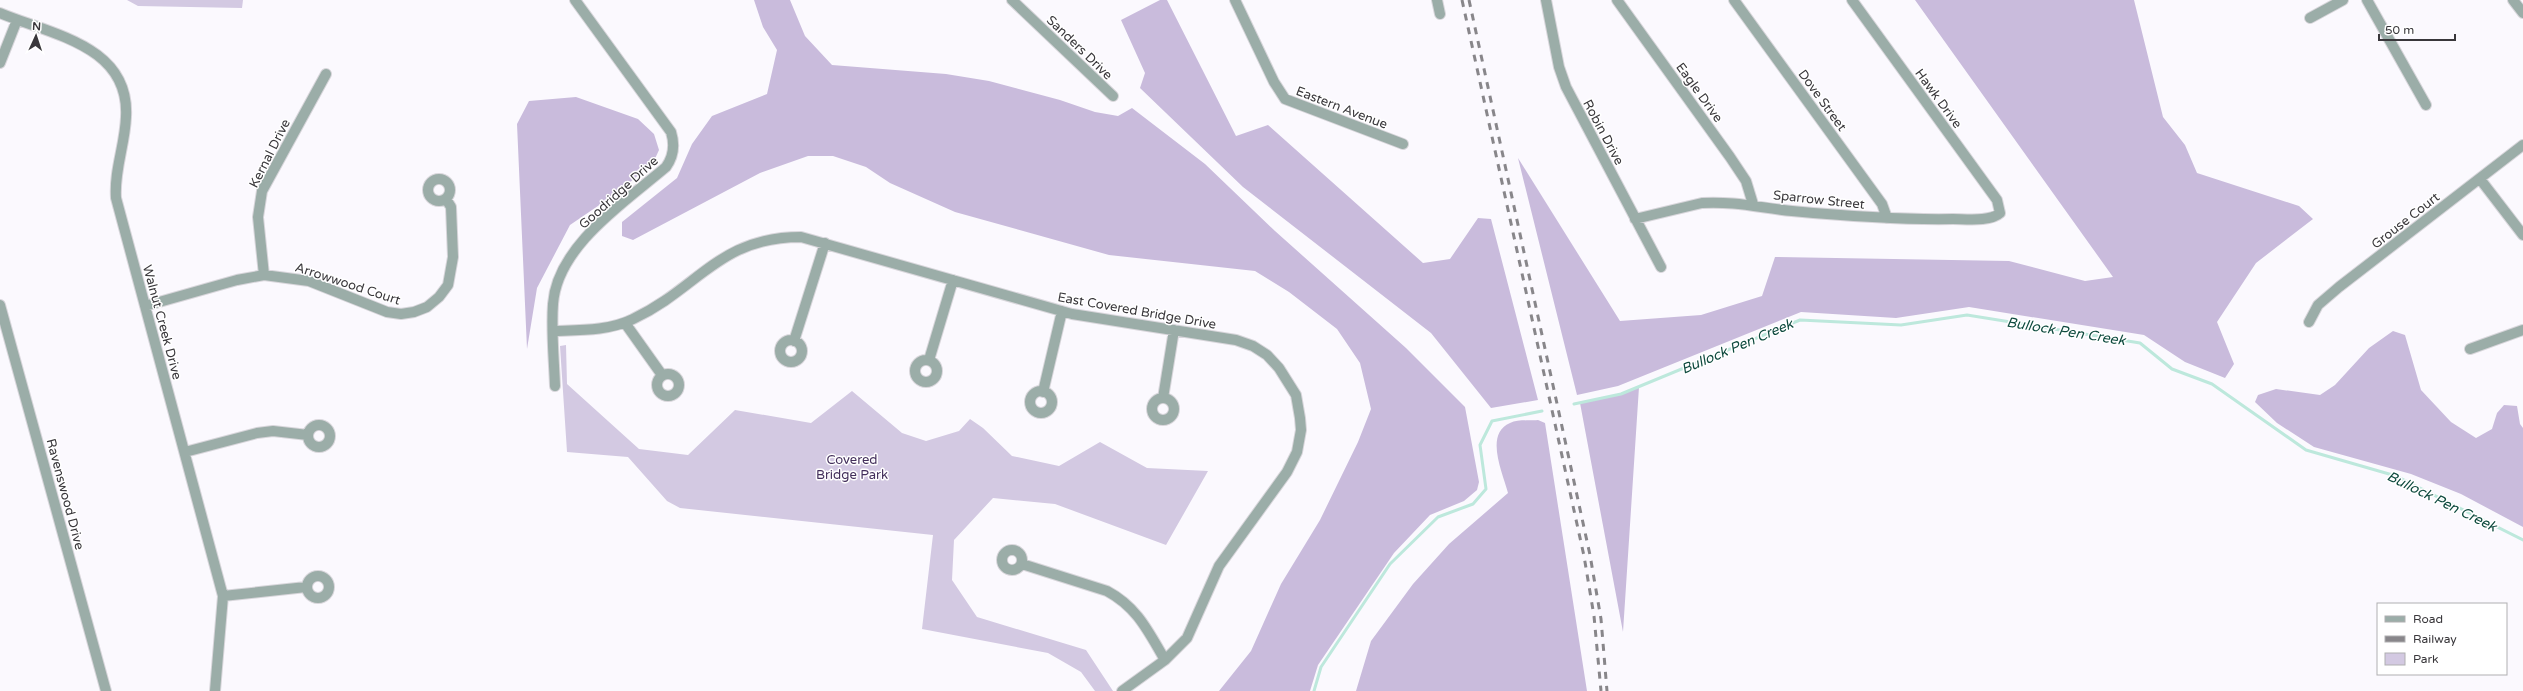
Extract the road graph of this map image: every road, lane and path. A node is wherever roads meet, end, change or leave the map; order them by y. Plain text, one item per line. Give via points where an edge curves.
1 (575, 0) edge
2 (1012, 0) edge
3 (1235, 0) edge
4 (1437, 0) edge
5 (1546, 0) edge
6 (1617, 0) edge
7 (1734, 0) edge
8 (1852, 0) edge
9 (2343, 0) edge
10 (2368, 0) edge
11 (2513, 0) edge
12 (0, 13) edge
13 (1440, 14) dead end
14 (2523, 14) edge
15 (2310, 18) dead end
16 (17, 20) junction
17 (0, 63) edge
18 (326, 74) dead end
19 (1113, 96) dead end
20 (2426, 105) dead end
21 (1403, 144) dead end
22 (2523, 145) edge
23 (2480, 178) junction
24 (446, 199) dead end
25 (1753, 204) junction
26 (2000, 213) joint
27 (1887, 218) junction
28 (1636, 219) junction
29 (2523, 235) edge
30 (825, 243) junction
31 (1661, 267) dead end
32 (264, 274) junction
33 (953, 280) junction
34 (0, 305) edge
35 (145, 306) junction
36 (1062, 311) junction
37 (2309, 322) dead end
38 (625, 323) junction
39 (1174, 330) junction
40 (2523, 330) edge
41 (553, 331) junction
42 (794, 341) dead end
43 (2470, 349) dead end
44 (929, 360) dead end
45 (662, 375) dead end
46 (555, 386) dead end
47 (1043, 392) dead end
48 (1163, 398) dead end
49 (308, 435) dead end
50 (185, 452) junction
51 (1022, 564) dead end
52 (306, 587) dead end
53 (223, 596) junction
54 (1166, 660) junction
55 (106, 691) edge
56 (215, 691) edge
57 (1122, 691) edge

1 - 41 street, Goodridge Drive via 672,132 674,150 666,167 582,241 568,260 558,277 554,294
2 - 19 street, Sanders Drive
3 - 21 street, Eastern Avenue via 1274,82 1285,99
4 - 13 street
5 - 28 street, Robin Drive via 1559,67 1566,87
6 - 25 street, Eagle Drive via 1730,157 1746,181
7 - 27 street, Dove Street via 1882,204
8 - 26 street, Hawk Drive via 1997,200
9 - 15 street
10 - 20 street
11 - 14 street
12 - 16 street, Walnut Creek Drive
16 - 17 street
16 - 35 street, Walnut Creek Drive via 96,53 117,73 124,87 126,119 115,180 116,198
18 - 32 street, Kernal Drive via 262,191 258,217
22 - 23 street, Grouse Court
23 - 29 street
23 - 37 street, Grouse Court via 2318,305
24 - 32 street, Arrowwood Court via 451,207 453,257 450,278 439,297 427,307 401,314 387,312 309,282
25 - 27 street, Sparrow Street via 1786,211
25 - 28 street, Sparrow Street via 1702,203
26 - 27 street, Sparrow Street via 1996,217 1970,219
28 - 31 street, Robin Drive
30 - 33 street, East Covered Bridge Drive
30 - 38 street, East Covered Bridge Drive via 801,237 778,237 754,242 734,250 647,311
30 - 42 street
32 - 35 street, Arrowwood Court
33 - 36 street, East Covered Bridge Drive
33 - 44 street
34 - 55 street, Ravenswood Drive
35 - 50 street, Walnut Creek Drive
36 - 39 street, East Covered Bridge Drive
36 - 47 street
38 - 41 street, East Covered Bridge Drive via 592,329
38 - 45 street
39 - 48 street
39 - 54 street, East Covered Bridge Drive via 1236,340 1253,346 1267,355 1279,368 1296,395 1301,430 1296,452 1287,472 1219,566 1187,638
40 - 43 street
41 - 46 street, Goodridge Drive
49 - 50 street via 273,431 256,433
50 - 53 street, Walnut Creek Drive
51 - 54 street via 1107,590 1119,597 1129,605
52 - 53 street
53 - 56 street, Walnut Creek Drive
54 - 57 street, East Covered Bridge Drive

